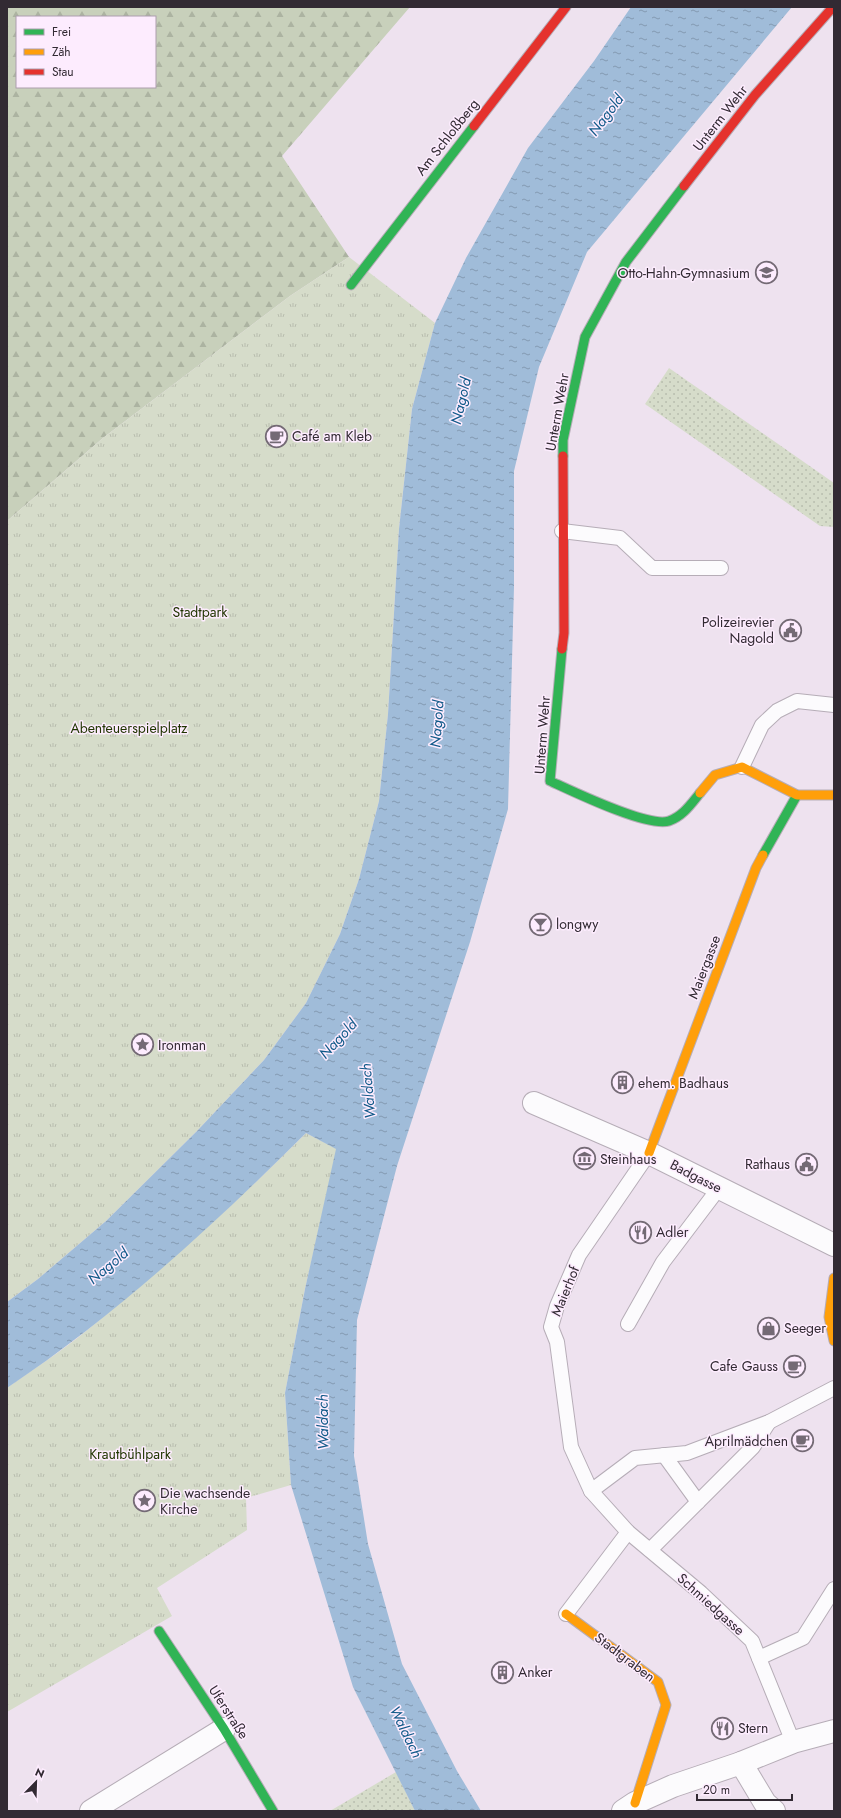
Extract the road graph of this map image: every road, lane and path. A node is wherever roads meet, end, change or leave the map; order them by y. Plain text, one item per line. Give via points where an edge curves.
1 (566, 7) edge
2 (833, 7) edge
3 (351, 285) dead end
4 (562, 531) junction
5 (721, 568) dead end
6 (834, 705) edge
7 (742, 766) junction
8 (797, 796) junction
9 (834, 796) edge
10 (534, 1103) dead end
11 (649, 1153) junction
12 (719, 1188) junction
13 (834, 1245) edge
14 (834, 1278) edge
15 (628, 1324) dead end
16 (834, 1340) edge
17 (834, 1388) edge
18 (769, 1422) junction
19 (664, 1455) junction
20 (591, 1492) junction
21 (698, 1502) junction
22 (628, 1532) junction
23 (650, 1550) junction
24 (834, 1589) edge
25 (566, 1614) joint
26 (159, 1631) dead end
27 (759, 1658) junction
28 (224, 1729) junction
29 (834, 1731) edge
30 (793, 1742) junction
31 (741, 1763) junction
32 (629, 1807) edge
33 (91, 1811) edge
34 (273, 1811) edge
35 (774, 1811) edge

1 - 3 street, Am Schloßberg
2 - 4 street, Unterm Wehr via 755,95 626,262 585,337 563,440
4 - 5 lane via 620,538 652,568
4 - 7 street, Unterm Wehr via 564,633 550,781 636,818 667,822 681,815 715,775
6 - 7 lane via 797,701 777,710 762,725
7 - 8 street
8 - 9 street
8 - 11 street, Maiergasse via 756,868
10 - 11 street, Badgasse
11 - 12 street, Badgasse
11 - 20 lane, Maierhof via 579,1255 557,1306 551,1327 557,1342 570,1447
12 - 13 street, Badgasse
12 - 15 lane via 663,1262
14 - 16 street via 829,1317
17 - 18 lane
18 - 19 lane via 687,1453
18 - 21 lane via 753,1447
19 - 20 lane via 635,1458
19 - 21 lane
20 - 22 lane, Schmiedgasse
21 - 23 lane
22 - 23 lane, Schmiedgasse
22 - 25 lane
23 - 27 lane, Schmiedgasse via 702,1593 752,1641
24 - 27 lane via 803,1638
25 - 32 street, Stadtgraben via 658,1682 666,1705
26 - 28 street, Uferstraße
27 - 30 lane, Schmiedgasse
28 - 33 street
28 - 34 street, Uferstraße
29 - 30 street
30 - 31 street
31 - 32 street via 673,1786
31 - 35 street via 765,1803

